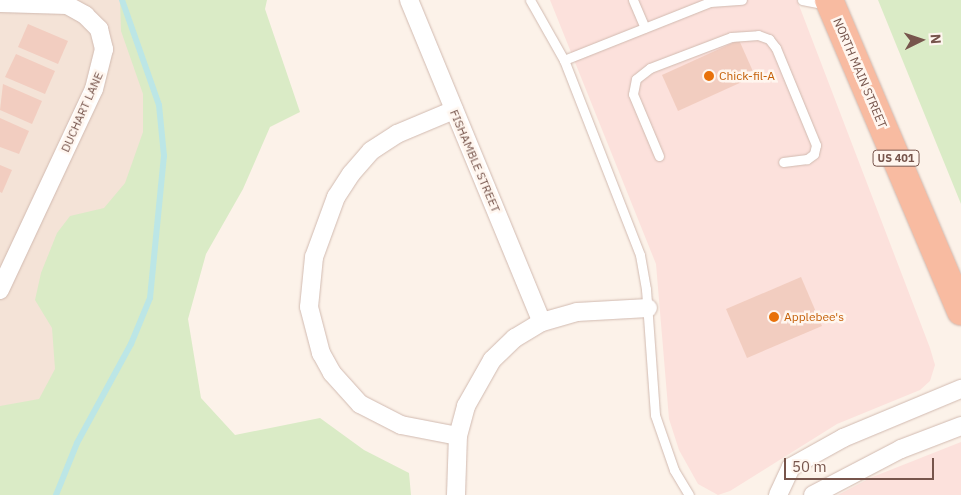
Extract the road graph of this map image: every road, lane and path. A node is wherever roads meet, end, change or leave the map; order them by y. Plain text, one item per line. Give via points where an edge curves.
1 (409, 0) edge
2 (530, 0) edge
3 (633, 0) edge
4 (742, 0) edge
5 (802, 0) edge
6 (711, 1) edge
7 (0, 3) edge
8 (830, 3) edge
9 (645, 28) junction
10 (564, 60) junction
11 (454, 110) junction
12 (659, 156) dead end
13 (783, 162) dead end
14 (0, 290) edge
15 (648, 308) junction
16 (961, 311) edge
17 (542, 322) junction
18 (961, 389) edge
19 (961, 426) edge
20 (458, 436) junction
21 (456, 495) edge
22 (688, 495) edge
23 (780, 495) edge
24 (813, 495) edge

1 - 11 street, FISHAMBLE STREET
2 - 10 lane
3 - 9 lane
4 - 6 lane
5 - 8 lane
6 - 9 lane
7 - 14 street, DUCHART LANE via 67,5 85,15 99,29 104,49 94,90
8 - 16 highway, NORTH MAIN STREET / US 401
9 - 10 lane
10 - 15 lane via 640,255
11 - 17 street, FISHAMBLE STREET
11 - 20 street via 397,134 371,150 352,174 336,197 314,257 309,298 313,332 321,353 341,384 360,404 401,425
12 - 13 lane via 633,94 636,79 650,68 731,37 758,35 769,39 776,48 816,145 814,154 807,159
15 - 17 street via 577,312
15 - 22 lane via 655,415 674,470
17 - 20 street via 514,338 492,360 466,406
18 - 23 street via 843,438 791,467
19 - 24 street via 901,450
20 - 21 street

